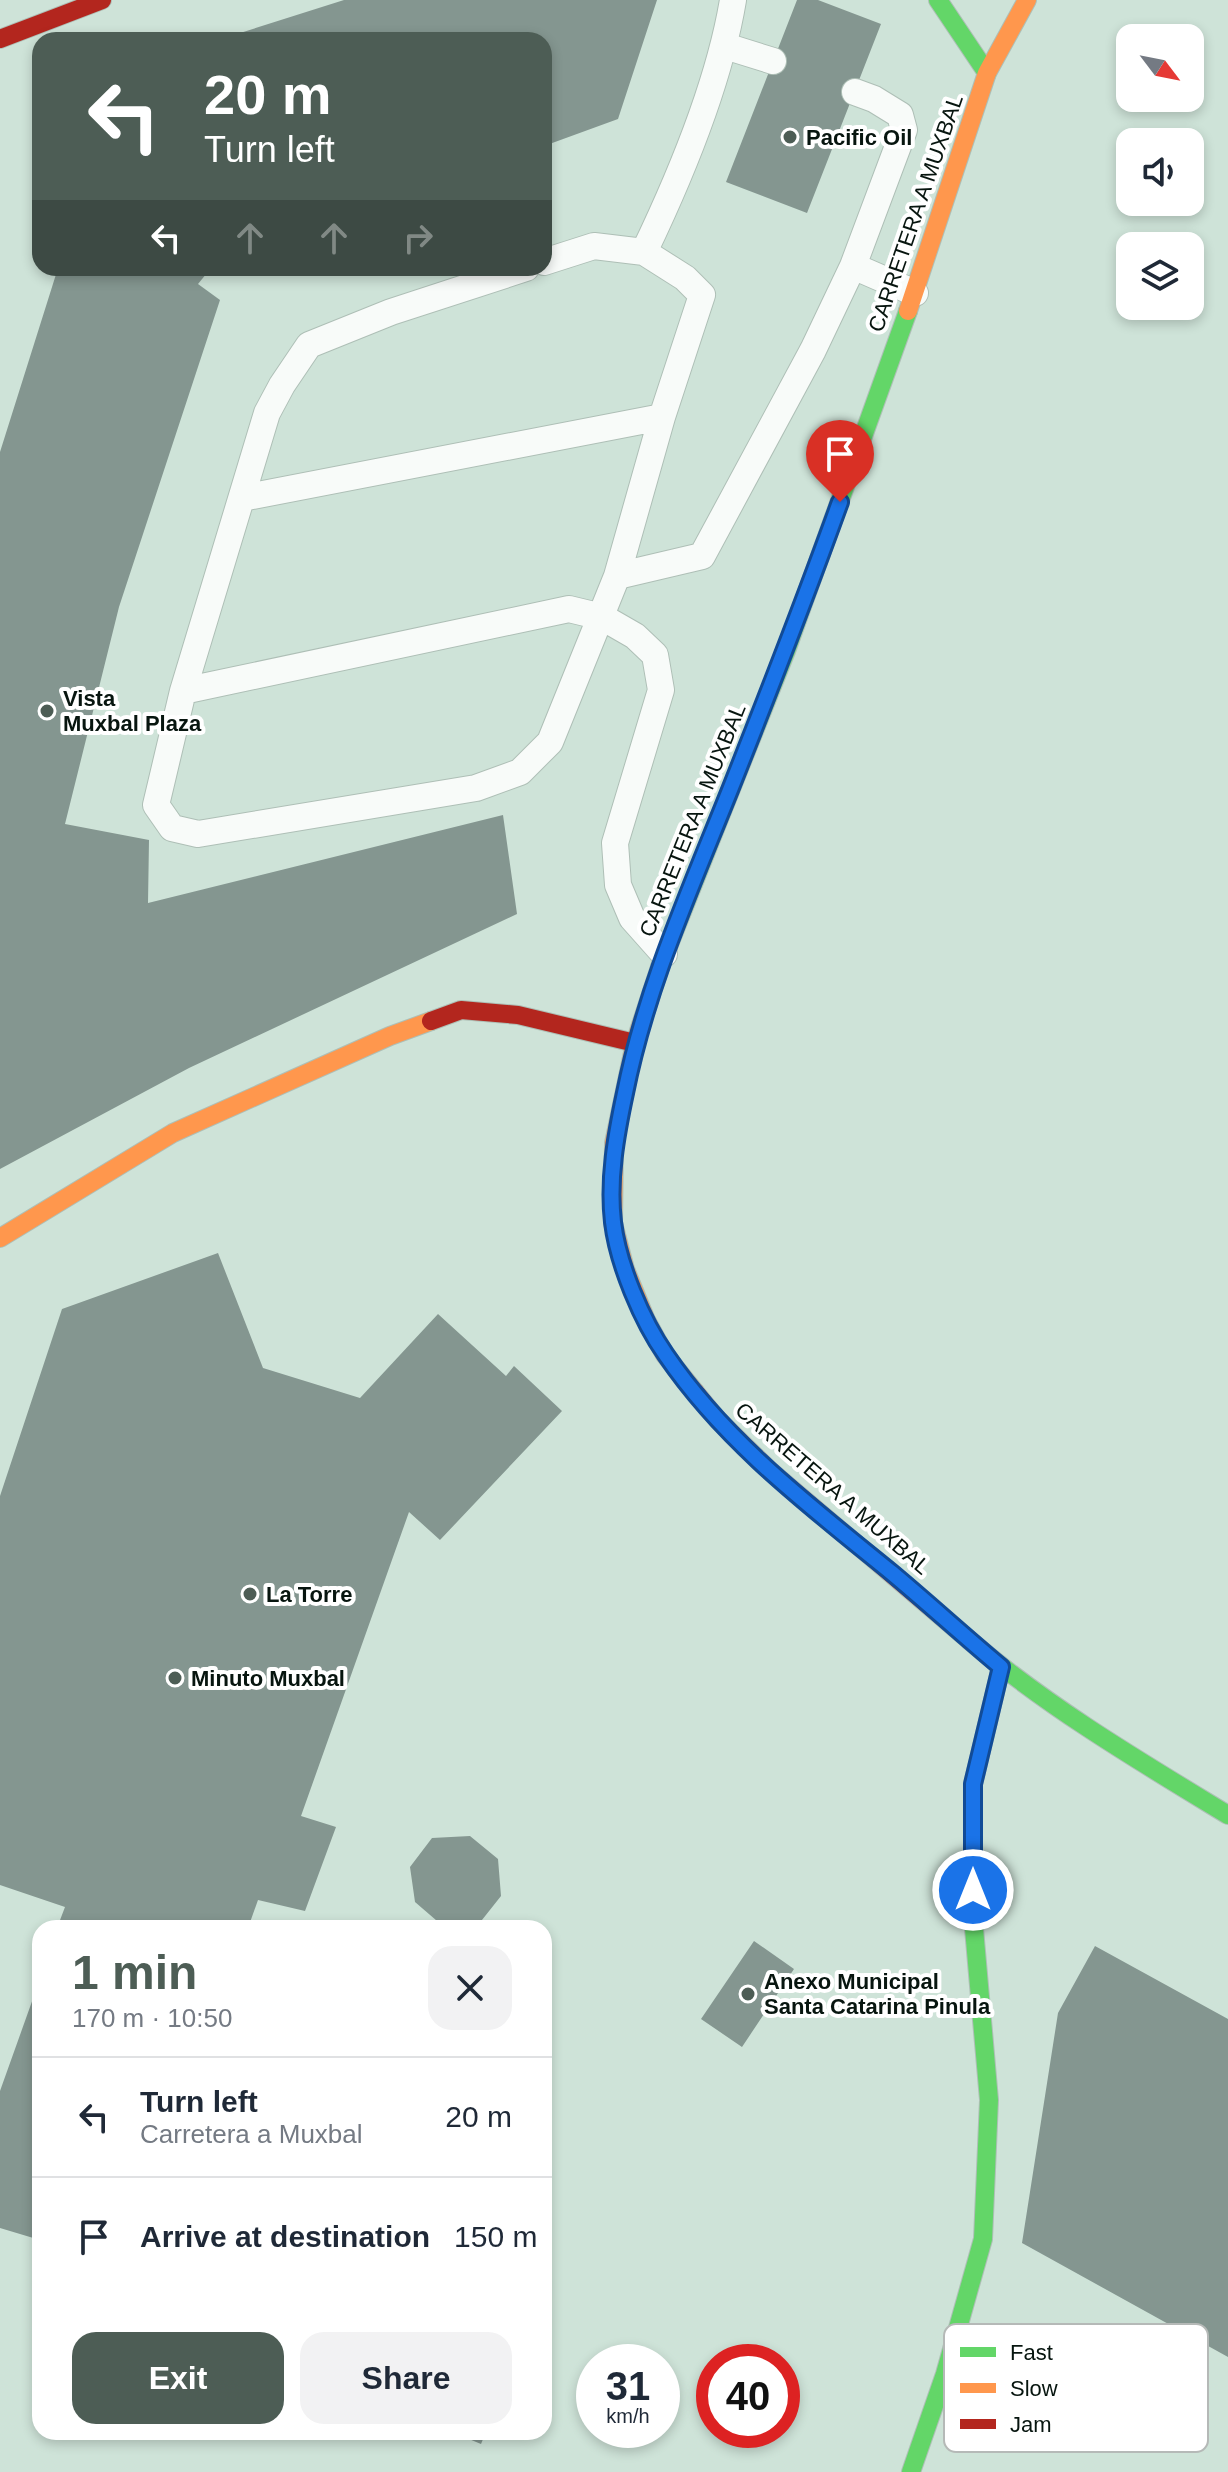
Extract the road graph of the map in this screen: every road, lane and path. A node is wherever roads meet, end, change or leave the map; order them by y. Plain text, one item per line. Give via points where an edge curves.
1 (102, 0) edge
2 (733, 0) edge
3 (938, 0) edge
4 (1027, 0) edge
5 (0, 39) edge
6 (725, 46) junction
7 (773, 61) dead end
8 (987, 73) junction
9 (855, 92) dead end
10 (644, 252) junction
11 (552, 259) edge
12 (853, 266) junction
13 (501, 276) edge
14 (915, 293) junction
15 (662, 417) junction
16 (242, 498) junction
17 (617, 576) junction
18 (602, 617) junction
19 (183, 691) junction
20 (664, 954) junction
21 (635, 1043) junction
22 (0, 1238) edge
23 (1001, 1667) junction
24 (1228, 1815) edge
25 (959, 2324) edge
26 (944, 2377) edge
27 (911, 2472) edge

1 - 5 main road
2 - 6 lane
3 - 8 main road, CARRETERA A MUXBAL
4 - 8 main road, CARRETERA A MUXBAL
6 - 7 lane
6 - 10 lane via 669,200
8 - 14 main road, CARRETERA A MUXBAL
9 - 12 lane via 900,115 904,130
10 - 11 lane via 594,246
10 - 15 lane via 702,295
12 - 14 lane
12 - 17 lane via 702,556
13 - 16 lane via 309,345 267,413
14 - 20 main road, CARRETERA A MUXBAL via 786,651
15 - 16 lane
15 - 17 lane
16 - 19 lane
17 - 18 lane
18 - 19 lane via 569,609
18 - 19 lane via 550,742 520,772 476,788 198,834 172,828 156,805
18 - 20 lane via 655,655 661,690 615,843 618,885 632,918
20 - 21 main road, CARRETERA A MUXBAL
21 - 22 main road via 518,1015 461,1010 173,1133
21 - 23 main road, CARRETERA A MUXBAL via 614,1143 613,1223 625,1269 665,1355 717,1419 768,1469
23 - 24 main road, CARRETERA A MUXBAL
23 - 25 main road via 973,1784 973,1917 989,2100 983,2239
26 - 27 main road

